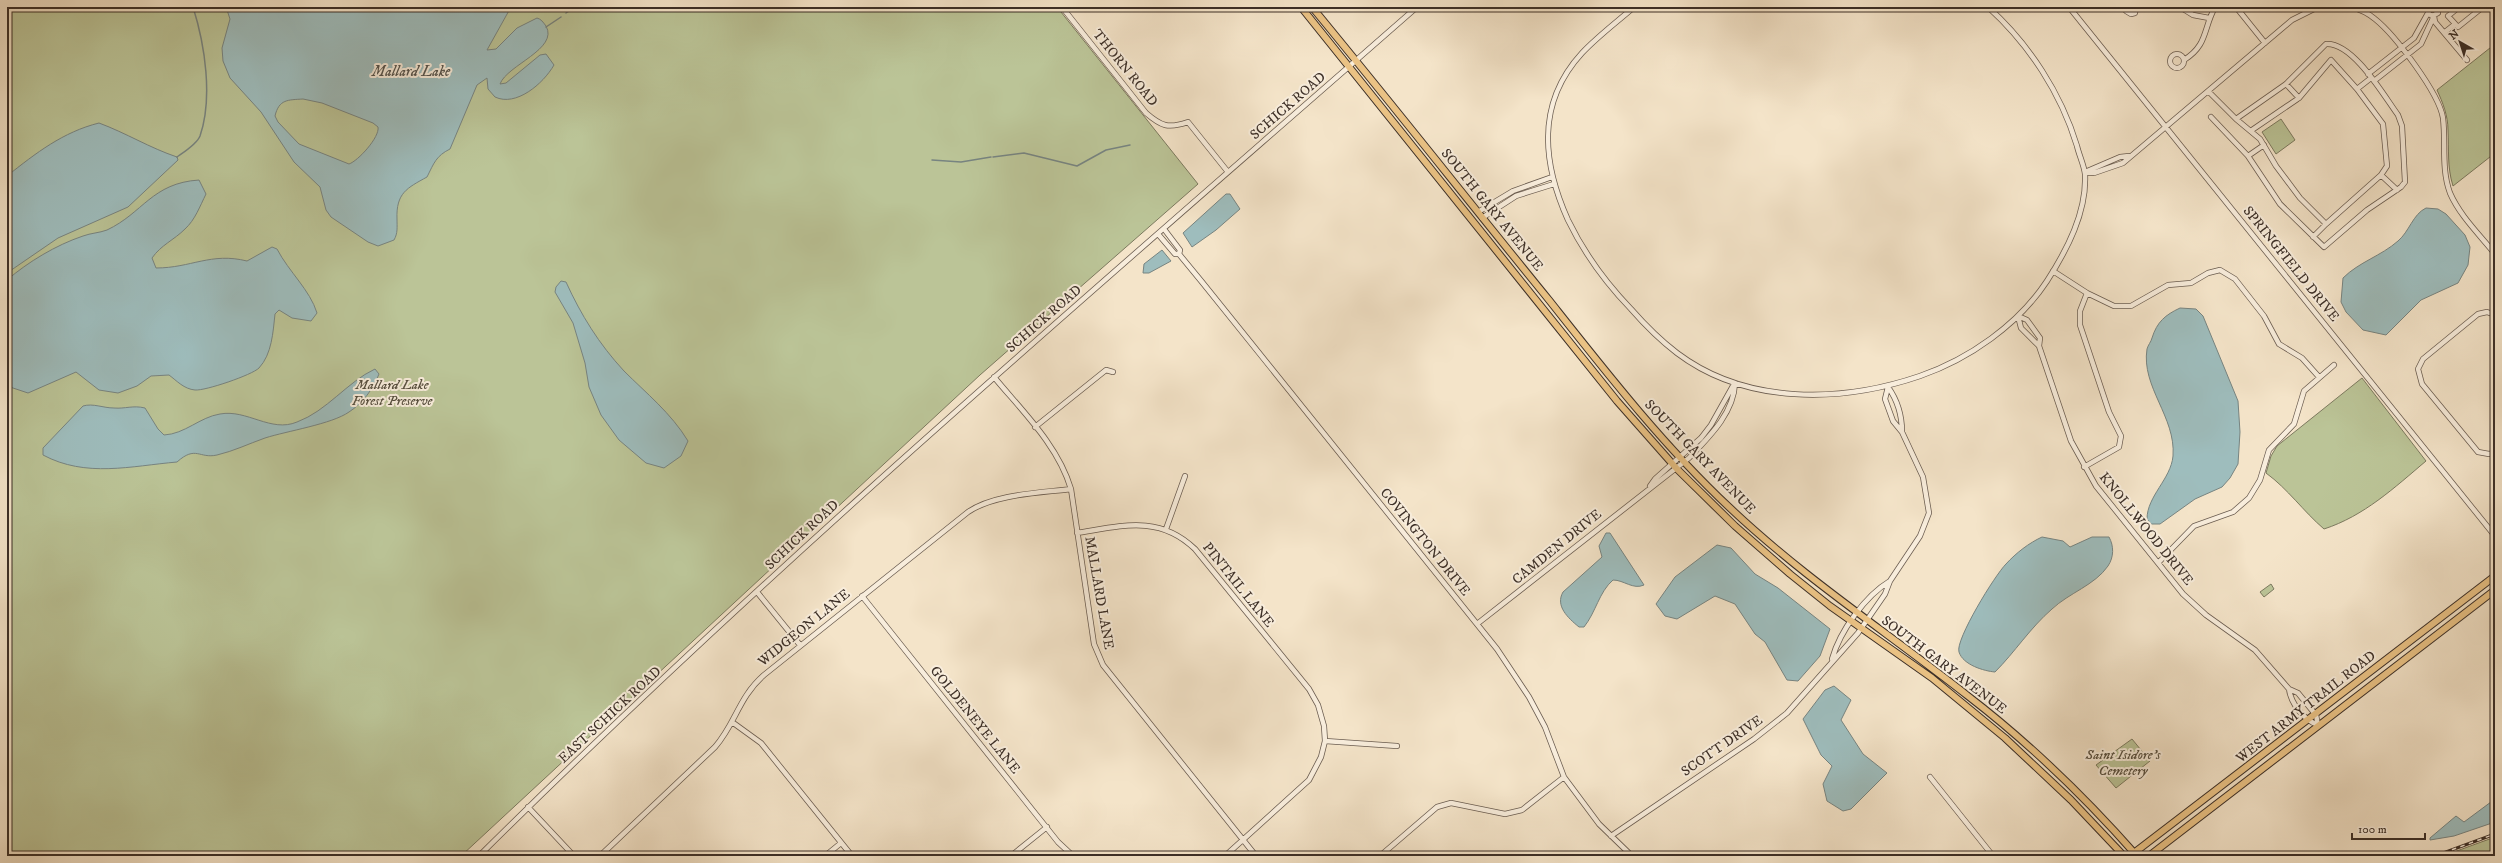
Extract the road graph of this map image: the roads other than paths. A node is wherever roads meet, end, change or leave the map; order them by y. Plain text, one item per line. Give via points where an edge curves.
1 (1062, 7) edge
2 (1301, 7) edge
3 (1312, 7) edge
4 (1417, 7) edge
5 (1634, 7) edge
6 (1988, 7) edge
7 (2069, 7) edge
8 (2126, 7) edge
9 (2136, 7) edge
10 (2180, 7) edge
11 (2215, 7) edge
12 (2236, 7) edge
13 (2318, 7) edge
14 (2351, 7) edge
15 (2422, 7) edge
16 (2437, 7) edge
17 (2459, 7) edge
18 (2483, 7) edge
19 (2428, 10) edge
20 (2434, 16) junction
21 (2209, 18) junction
22 (2455, 24) junction
23 (2445, 32) junction
24 (2265, 43) junction
25 (2401, 49) junction
26 (2406, 55) junction
27 (1356, 60) junction
28 (2184, 60) dead end
29 (2467, 60) dead end
30 (1349, 67) junction
31 (2371, 78) junction
32 (2286, 84) junction
33 (2357, 88) junction
34 (2210, 92) junction
35 (2298, 98) junction
36 (2211, 117) dead end
37 (2236, 119) junction
38 (2167, 128) junction
39 (2252, 130) junction
40 (2264, 145) junction
41 (2248, 156) junction
42 (1228, 172) junction
43 (2085, 172) junction
44 (2382, 175) junction
45 (1552, 177) junction
46 (1554, 184) junction
47 (2397, 190) junction
48 (1478, 212) junction
49 (1482, 218) junction
50 (2326, 224) junction
51 (1164, 229) junction
52 (1158, 234) junction
53 (2314, 237) junction
54 (1179, 254) junction
55 (2495, 254) edge
56 (2053, 271) junction
57 (2088, 293) junction
58 (2495, 315) edge
59 (2018, 316) junction
60 (2039, 346) junction
61 (2334, 365) dead end
62 (1113, 372) dead end
63 (994, 376) junction
64 (2319, 377) junction
65 (1735, 383) junction
66 (1888, 387) junction
67 (1035, 427) junction
68 (1902, 432) junction
69 (2495, 453) edge
70 (1679, 457) junction
71 (1684, 462) junction
72 (1672, 463) junction
73 (2084, 467) junction
74 (1677, 468) junction
75 (1186, 476) dead end
76 (1650, 486) junction
77 (1071, 489) junction
78 (1166, 528) junction
79 (1077, 533) junction
80 (2495, 536) edge
81 (2158, 562) junction
82 (2495, 576) edge
83 (1890, 581) junction
84 (2495, 590) edge
85 (757, 592) junction
86 (862, 596) junction
87 (1857, 614) junction
88 (1867, 621) junction
89 (1852, 622) junction
90 (1478, 624) junction
91 (1861, 628) junction
92 (800, 645) junction
93 (1832, 659) junction
94 (1960, 689) junction
95 (2289, 690) junction
96 (1955, 696) junction
97 (2316, 715) junction
98 (2308, 721) junction
99 (732, 722) junction
100 (2318, 725) junction
101 (1325, 741) junction
102 (1398, 746) dead end
103 (1930, 776) dead end
104 (1564, 777) junction
105 (528, 807) junction
106 (1047, 827) junction
107 (1611, 836) junction
108 (1243, 840) junction
109 (841, 843) junction
110 (2134, 855) edge
111 (479, 856) edge
112 (574, 856) edge
113 (600, 856) edge
114 (825, 856) edge
115 (852, 856) edge
116 (1011, 856) edge
117 (1073, 856) edge
118 (1225, 856) edge
119 (1256, 856) edge
120 (1380, 856) edge
121 (1632, 856) edge
122 (1993, 856) edge
123 (2124, 856) edge
124 (2149, 856) edge

1 - 42 street, THORN ROAD via 1146,113 1162,125 1177,126 1188,122
2 - 30 main road, SOUTH GARY AVENUE
3 - 27 main road, SOUTH GARY AVENUE
4 - 27 street, SCHICK ROAD
5 - 45 street via 1580,55 1562,83 1552,109 1546,142
6 - 43 street via 2030,54 2053,89 2070,123
7 - 38 street, SPRINGFIELD DRIVE
8 - 9 street via 2126,11 2131,14 2135,12
10 - 21 street
11 - 21 street
12 - 24 street
13 - 24 street via 2292,20
14 - 25 street via 2374,18
15 - 19 street
16 - 20 street via 2438,13
17 - 22 street via 2448,16
18 - 22 street via 2458,27
19 - 20 street
19 - 25 street via 2414,38
20 - 23 street via 2435,22
20 - 26 street via 2420,44
21 - 28 street via 2202,44
22 - 23 street
23 - 29 street
24 - 34 street
25 - 26 street
25 - 31 street
26 - 31 street
26 - 55 street via 2432,88 2440,107 2444,131 2445,173 2450,192 2461,213
27 - 30 street, SCHICK ROAD
27 - 48 main road, SOUTH GARY AVENUE
30 - 42 street, SCHICK ROAD
30 - 72 main road, SOUTH GARY AVENUE via 1613,395
31 - 32 street via 2350,53 2326,44
31 - 33 street
31 - 47 street via 2398,115 2402,126 2405,182
32 - 35 street
32 - 37 street
33 - 35 street via 2331,60
33 - 44 street via 2383,124 2387,166
34 - 37 street
34 - 38 street
35 - 39 street
36 - 41 street
37 - 39 street
38 - 43 street via 2129,156 2120,157
38 - 80 street, SPRINGFIELD DRIVE
39 - 40 street
40 - 41 street
40 - 50 street via 2300,198
41 - 53 street via 2280,204
42 - 51 street, SCHICK ROAD
43 - 56 street via 2082,207 2072,234
44 - 47 street
44 - 50 street
45 - 46 street
45 - 48 street via 1513,190
46 - 49 street via 1516,196
46 - 65 street via 1580,245 1628,306 1678,354
47 - 53 street via 2367,210 2328,245 2324,246
48 - 49 main road, SOUTH GARY AVENUE
49 - 70 main road, SOUTH GARY AVENUE via 1631,403
50 - 53 street
51 - 52 street, SCHICK ROAD
51 - 54 street, COVINGTON DRIVE via 1180,250
52 - 54 street, COVINGTON DRIVE via 1175,254
52 - 63 street, SCHICK ROAD
54 - 90 street, COVINGTON DRIVE
56 - 57 street
56 - 59 street via 2036,297
57 - 64 street via 2114,306 2131,306 2168,285 2191,283 2208,273 2220,270 2235,279 2264,316 2279,344 2302,358
57 - 73 street via 2080,311 2079,322 2121,441 2119,447
58 - 69 street via 2488,312 2478,314 2423,359 2418,369 2422,384 2478,452
59 - 60 street, KNOLLWOOD DRIVE via 2021,328
59 - 60 street, KNOLLWOOD DRIVE via 2027,320 2034,329 2040,338
59 - 66 street via 1960,360
60 - 73 street, KNOLLWOOD DRIVE via 2067,432
61 - 64 street
62 - 67 street via 1106,370
63 - 67 street, MALLARD LANE
63 - 85 street, SCHICK ROAD
64 - 81 street via 2304,391 2294,424 2269,450 2260,480 2249,498 2233,512 2194,526
65 - 66 street via 1804,395 1842,394
65 - 70 street, CAMDEN DRIVE via 1711,425
65 - 71 street, CAMDEN DRIVE via 1734,394 1724,416 1709,438
66 - 68 street, SCOTT DRIVE via 1895,396 1902,418
66 - 68 street, SCOTT DRIVE via 1885,399 1893,421
67 - 77 street, MALLARD LANE via 1058,456
68 - 83 street, SCOTT DRIVE via 1923,477 1929,513 1920,536
70 - 71 main road, SOUTH GARY AVENUE
70 - 72 street, CAMDEN DRIVE
71 - 74 street, CAMDEN DRIVE
71 - 87 main road, SOUTH GARY AVENUE via 1768,543
72 - 74 main road, SOUTH GARY AVENUE
72 - 76 street, CAMDEN DRIVE
73 - 81 street, KNOLLWOOD DRIVE via 2096,486
74 - 76 street, CAMDEN DRIVE via 1659,483
74 - 89 main road, SOUTH GARY AVENUE via 1762,550
75 - 78 street
76 - 90 street, CAMDEN DRIVE
77 - 79 street, MALLARD LANE
77 - 86 street, WIDGEON LANE via 995,501 975,507
78 - 79 street, PINTAIL LANE via 1137,524
78 - 101 street, PINTAIL LANE via 1195,549 1309,689 1321,713
79 - 108 street, MALLARD LANE via 1094,644 1103,665
81 - 95 street, KNOLLWOOD DRIVE via 2188,599 2255,650
82 - 97 main road, WEST ARMY TRAIL ROAD
83 - 87 street, SCOTT DRIVE via 1877,589
83 - 88 street, SCOTT DRIVE via 1886,594
84 - 100 main road, WEST ARMY TRAIL ROAD
85 - 92 street
85 - 105 street, EAST SCHICK ROAD
86 - 92 street, WIDGEON LANE
86 - 106 street, GOLDENEYE LANE
87 - 88 main road, SOUTH GARY AVENUE
87 - 89 street, SCOTT DRIVE
88 - 91 street, SCOTT DRIVE
88 - 94 main road, SOUTH GARY AVENUE
89 - 91 main road, SOUTH GARY AVENUE
89 - 93 street, SCOTT DRIVE via 1834,650
90 - 104 street, COVINGTON DRIVE via 1529,697 1545,727
91 - 93 street, SCOTT DRIVE
91 - 96 main road, SOUTH GARY AVENUE
92 - 99 street, WIDGEON LANE via 754,683 743,698
93 - 107 street, SCOTT DRIVE via 1796,704 1773,725
94 - 96 main road
94 - 110 main road, SOUTH GARY AVENUE via 2049,765
95 - 97 street, KNOLLWOOD DRIVE via 2298,693
95 - 98 street, KNOLLWOOD DRIVE via 2290,697
96 - 123 main road, SOUTH GARY AVENUE via 2075,803
97 - 98 main road, WEST ARMY TRAIL ROAD
97 - 100 street, KNOLLWOOD DRIVE
98 - 100 street
98 - 110 main road, WEST ARMY TRAIL ROAD
99 - 109 street via 761,743
99 - 113 street, WIDGEON LANE via 716,747
100 - 124 main road, WEST ARMY TRAIL ROAD
101 - 102 street
101 - 108 street via 1319,763 1309,780
103 - 122 street
104 - 107 street, COVINGTON DRIVE via 1587,810
104 - 120 street via 1522,810 1497,814 1464,805 1444,805 1431,812
105 - 111 street, EAST SCHICK ROAD
105 - 112 street
106 - 116 street
106 - 117 street, GOLDENEYE LANE
107 - 121 street, COVINGTON DRIVE
108 - 118 street
108 - 119 street, MALLARD LANE
109 - 114 street
109 - 115 street

